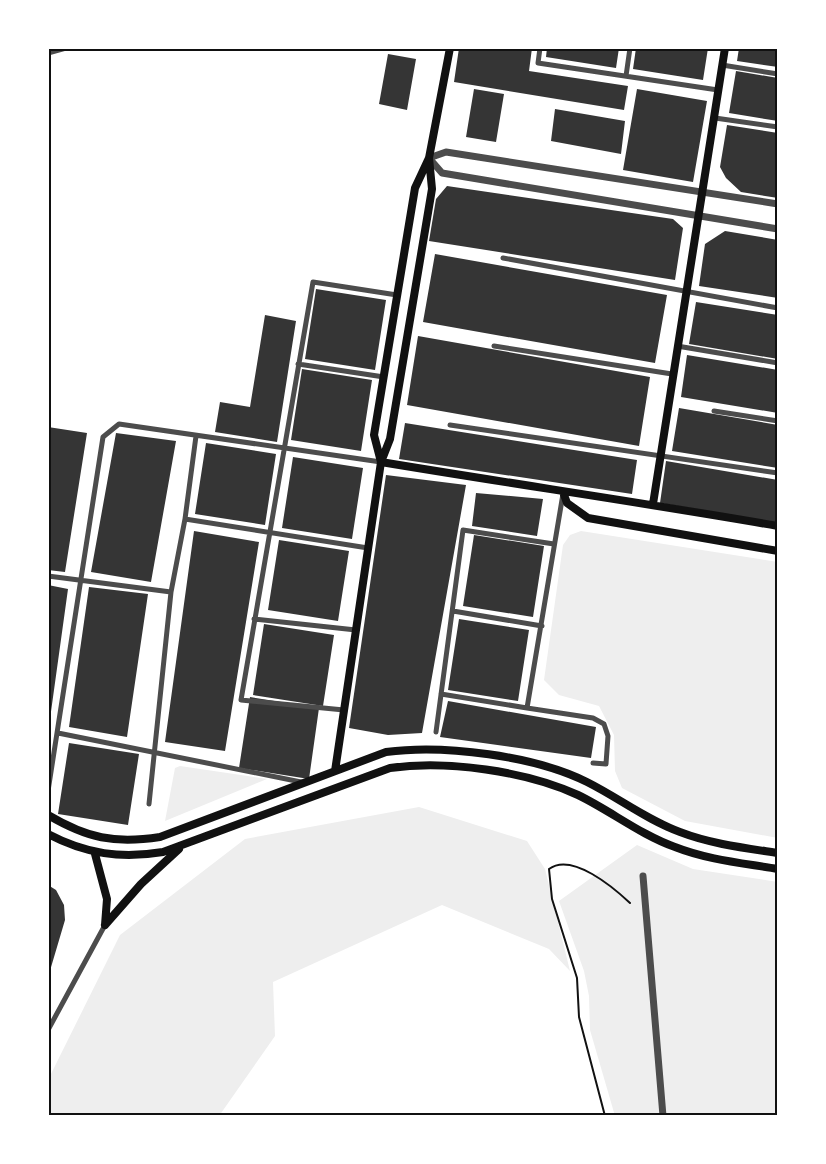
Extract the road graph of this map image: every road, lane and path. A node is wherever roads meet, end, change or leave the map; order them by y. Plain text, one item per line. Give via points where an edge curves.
1 (66, 48) edge
2 (450, 48) edge
3 (540, 48) edge
4 (630, 48) edge
5 (725, 48) edge
6 (48, 53) edge
7 (722, 65) junction
8 (778, 74) edge
9 (626, 76) junction
10 (718, 90) junction
11 (715, 118) junction
12 (778, 128) edge
13 (429, 158) junction
14 (702, 191) junction
15 (778, 204) edge
16 (698, 216) junction
17 (778, 230) edge
18 (503, 258) dead end
19 (685, 293) junction
20 (397, 295) junction
21 (778, 308) edge
22 (494, 346) dead end
23 (677, 346) junction
24 (778, 363) edge
25 (298, 364) junction
26 (672, 374) junction
27 (384, 377) junction
28 (714, 411) dead end
29 (778, 421) edge
30 (450, 425) dead end
31 (196, 436) junction
32 (284, 449) junction
33 (659, 455) junction
34 (381, 462) junction
35 (778, 473) edge
36 (563, 492) junction
37 (653, 504) junction
38 (185, 519) junction
39 (778, 526) edge
40 (270, 532) junction
41 (554, 544) junction
42 (368, 548) junction
43 (778, 551) edge
44 (48, 576) edge
45 (81, 580) junction
46 (171, 592) junction
47 (453, 611) junction
48 (254, 619) junction
49 (542, 626) junction
50 (356, 630) junction
51 (441, 694) junction
52 (527, 708) junction
53 (344, 710) junction
54 (436, 732) dead end
55 (58, 733) junction
56 (153, 751) junction
57 (593, 763) dead end
58 (335, 771) junction
59 (301, 782) junction
60 (48, 791) edge
61 (149, 804) dead end
62 (48, 816) edge
63 (48, 834) edge
64 (184, 845) junction
65 (778, 853) edge
66 (95, 854) junction
67 (778, 869) edge
68 (643, 876) dead end
69 (630, 903) dead end
70 (105, 925) junction
71 (48, 1030) edge
72 (605, 1116) edge
73 (663, 1116) edge

1 - 6 street
2 - 13 main road
3 - 9 street via 538,63
4 - 9 street
5 - 7 main road
7 - 8 street
7 - 10 main road
9 - 10 street
10 - 11 main road
11 - 12 street
11 - 14 main road
13 - 14 street via 446,152
13 - 16 street via 442,173
13 - 20 main road via 415,188
13 - 34 main road via 432,189 390,439
14 - 15 street
14 - 16 main road
16 - 17 street
16 - 19 main road
18 - 19 street
19 - 21 street
19 - 23 main road
20 - 25 street via 313,282
20 - 27 main road
22 - 26 street
23 - 24 street
23 - 26 main road
25 - 27 street
25 - 32 street
26 - 33 main road
27 - 34 main road via 374,435
28 - 29 street
30 - 33 street
31 - 32 street
31 - 38 street
31 - 45 street via 119,424 103,436
32 - 34 street
32 - 40 street
33 - 35 street
33 - 37 main road
34 - 36 main road
34 - 42 main road
36 - 37 main road
36 - 41 street
36 - 43 main road via 567,503 588,518
37 - 39 main road
38 - 40 street
38 - 46 street
40 - 42 street
40 - 48 street
41 - 47 street via 463,530
41 - 49 street
42 - 50 main road
44 - 45 street
45 - 46 street
45 - 55 street
46 - 56 street
47 - 49 street
47 - 51 street
48 - 50 street
48 - 53 street via 241,700
49 - 52 street
50 - 53 main road
51 - 52 street
51 - 54 street
52 - 57 street via 593,718 604,724 608,736 606,764
53 - 58 main road
55 - 56 street
55 - 60 street
56 - 59 street
56 - 61 street
58 - 59 main road
58 - 65 main road via 386,752 414,748 509,759 563,772 704,841
59 - 62 main road via 179,830 140,840 98,838
63 - 66 main road
64 - 66 main road via 141,855
64 - 67 main road via 390,768 440,765 507,774 558,787 673,847 700,856
64 - 70 main road via 141,884
66 - 70 main road via 107,899
68 - 73 street
69 - 72 path via 585,870 567,864 549,869 552,899 577,978 579,1017
70 - 71 street

